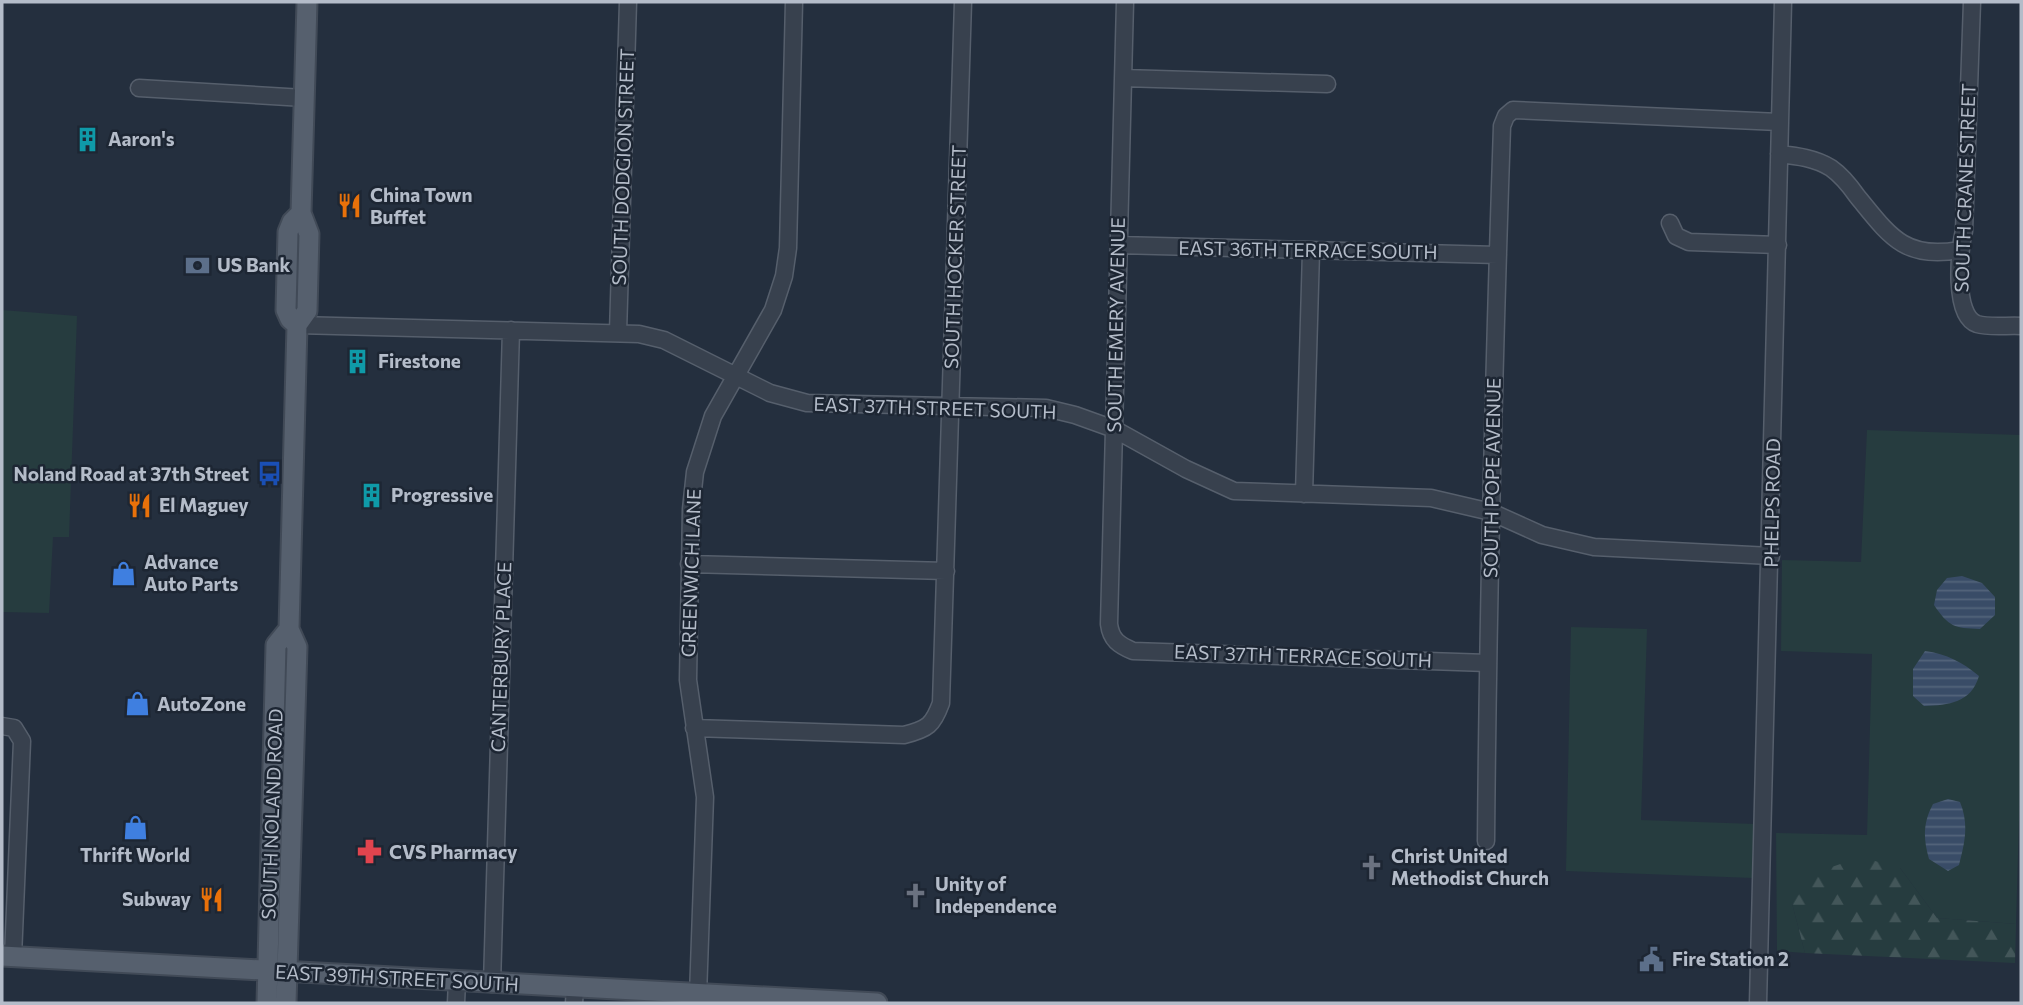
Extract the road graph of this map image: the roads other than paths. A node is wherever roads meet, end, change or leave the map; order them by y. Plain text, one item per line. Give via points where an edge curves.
1 (307, 2) edge
2 (628, 2) edge
3 (794, 2) edge
4 (963, 2) edge
5 (1125, 2) edge
6 (1783, 2) edge
7 (1972, 2) edge
8 (1123, 78) junction
9 (1327, 84) dead end
10 (139, 88) dead end
11 (304, 98) junction
12 (1779, 122) junction
13 (1779, 154) junction
14 (1670, 223) dead end
15 (1118, 245) junction
16 (1778, 245) junction
17 (1959, 250) junction
18 (1311, 251) junction
19 (1498, 255) junction
20 (297, 325) junction
21 (2021, 326) edge
22 (511, 330) junction
23 (618, 333) junction
24 (737, 377) junction
25 (951, 406) junction
26 (1114, 429) junction
27 (1304, 494) junction
28 (1491, 512) junction
29 (1771, 556) junction
30 (689, 564) junction
31 (946, 571) junction
32 (289, 629) junction
33 (1119, 645) joint
34 (1488, 663) junction
35 (8, 727) edge
36 (694, 728) junction
37 (272, 806) junction
38 (292, 806) junction
39 (1486, 842) dead end
40 (7, 957) edge
41 (277, 972) junction
42 (457, 981) junction
43 (492, 984) junction
44 (698, 995) junction
45 (575, 996) edge
46 (268, 1003) edge
47 (286, 1003) edge
48 (456, 1003) edge
49 (877, 1003) edge
50 (1758, 1003) edge

1 - 11 main road, SOUTH NOLAND ROAD
2 - 23 street, SOUTH DODGION STREET
3 - 24 street, GREENWICH LANE via 785,276 773,310
4 - 25 street, SOUTH HOCKER STREET
5 - 8 street, SOUTH EMERY AVENUE
6 - 12 street, PHELPS ROAD
7 - 17 street, SOUTH CRANE STREET via 1964,231
8 - 9 street
8 - 15 street, SOUTH EMERY AVENUE
10 - 11 street
11 - 20 main road, SOUTH NOLAND ROAD via 301,213 309,234 307,311
12 - 13 street, PHELPS ROAD
12 - 19 street, SOUTH POPE AVENUE via 1513,110 1502,126
13 - 16 street, PHELPS ROAD
13 - 17 street via 1809,158 1832,168 1889,235 1910,247 1936,254
14 - 16 street via 1676,236 1689,242
15 - 18 street, EAST 36TH TERRACE SOUTH
15 - 26 street, SOUTH EMERY AVENUE
16 - 29 street, PHELPS ROAD
17 - 21 street, SOUTH CRANE STREET via 1967,317 1976,324
18 - 19 street, EAST 36TH TERRACE SOUTH
18 - 27 street
19 - 28 street, SOUTH POPE AVENUE
20 - 22 street, EAST 37TH STREET SOUTH
20 - 32 main road, SOUTH NOLAND ROAD
22 - 23 street, EAST 37TH STREET SOUTH
22 - 43 street, CANTERBURY PLACE
23 - 24 street, EAST 37TH STREET SOUTH via 664,340
24 - 25 street, EAST 37TH STREET SOUTH via 770,393 807,403
24 - 30 street, GREENWICH LANE via 713,416 695,472
25 - 26 street, EAST 37TH STREET SOUTH via 1046,408
25 - 31 street, SOUTH HOCKER STREET
26 - 27 street, EAST 37TH STREET SOUTH via 1234,491
26 - 33 street, SOUTH EMERY AVENUE via 1109,624
27 - 28 street, EAST 37TH STREET SOUTH via 1432,498
28 - 29 street, EAST 37TH STREET SOUTH via 1542,535 1594,547
28 - 34 street, SOUTH POPE AVENUE
29 - 50 street, PHELPS ROAD
30 - 31 street
30 - 36 street, GREENWICH LANE via 688,680
31 - 36 street, SOUTH HOCKER STREET via 942,703 924,730 904,735
32 - 37 main road, SOUTH NOLAND ROAD via 276,645
32 - 38 main road, SOUTH NOLAND ROAD via 297,646
33 - 34 street, EAST 37TH TERRACE SOUTH via 1133,651
34 - 39 street, SOUTH POPE AVENUE
35 - 40 street via 22,741
36 - 44 street, GREENWICH LANE via 705,797
37 - 38 main road
37 - 41 main road, SOUTH NOLAND ROAD
38 - 41 main road, SOUTH NOLAND ROAD
40 - 41 main road, EAST 39TH STREET SOUTH
41 - 42 main road, EAST 39TH STREET SOUTH
41 - 46 main road, SOUTH NOLAND ROAD
41 - 47 main road, SOUTH NOLAND ROAD
42 - 43 main road, EAST 39TH STREET SOUTH
42 - 48 street
43 - 45 main road, EAST 39TH STREET SOUTH
44 - 45 main road, EAST 39TH STREET SOUTH
44 - 49 main road, EAST 39TH STREET SOUTH

